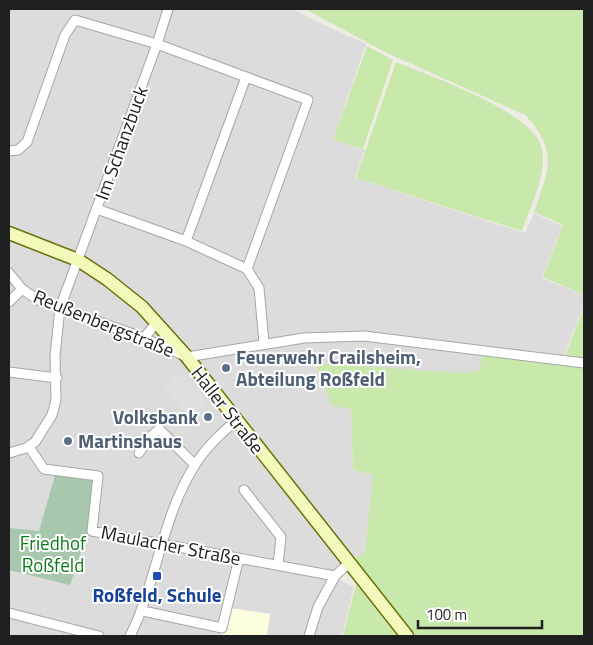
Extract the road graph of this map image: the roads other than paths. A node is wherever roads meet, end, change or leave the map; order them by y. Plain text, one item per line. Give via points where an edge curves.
1 (168, 9) edge
2 (158, 44) junction
3 (246, 78) junction
4 (9, 151) edge
5 (97, 209) junction
6 (9, 233) edge
7 (186, 241) junction
8 (78, 260) junction
9 (247, 269) junction
10 (9, 273) edge
11 (22, 289) junction
12 (9, 302) edge
13 (60, 308) junction
14 (157, 322) junction
15 (144, 338) junction
16 (264, 343) junction
17 (187, 357) junction
18 (584, 363) edge
19 (9, 372) edge
20 (56, 378) junction
21 (236, 420) junction
22 (29, 447) junction
23 (9, 453) edge
24 (139, 453) dead end
25 (195, 465) junction
26 (244, 490) dead end
27 (164, 544) junction
28 (239, 558) junction
29 (349, 563) junction
30 (278, 565) junction
31 (335, 576) junction
32 (143, 611) junction
33 (9, 613) edge
34 (99, 636) edge
35 (130, 636) edge
36 (309, 636) edge
37 (407, 636) edge

1 - 2 street, Im Schanzbuck
2 - 3 street
2 - 4 street via 75,20 65,35 27,142 18,150
2 - 5 street, Im Schanzbuck
3 - 7 street
3 - 9 street via 308,100
5 - 7 street, Im Schanzbuck
5 - 8 street
6 - 8 main road, Haller Straße
7 - 9 street, Im Schanzbuck
8 - 13 street
8 - 14 main road, Haller Straße via 107,279
9 - 16 street via 259,288
10 - 11 street, Reußenbergstraße
11 - 12 street, Reußenbergstraße
11 - 13 street, Reußenbergstraße via 38,300
13 - 15 street, Reußenbergstraße
13 - 20 street
14 - 15 street
14 - 17 main road, Haller Straße
15 - 17 street, Reußenbergstraße
16 - 17 street
16 - 18 street via 364,336
17 - 21 main road, Haller Straße
19 - 20 street
20 - 22 street via 52,415
21 - 25 street via 216,438
21 - 29 main road, Haller Straße
22 - 23 street
22 - 27 street, Maulacher Straße via 44,468 98,476 92,531
24 - 25 street via 159,429
25 - 27 street via 169,524
26 - 30 street via 281,537
27 - 28 street, Maulacher Straße
27 - 32 street
28 - 30 street, Maulacher Straße
28 - 32 street via 222,628
29 - 31 street
29 - 37 main road, Haller Straße
30 - 31 street, Maulacher Straße
31 - 36 street via 318,607
32 - 35 street
33 - 34 street

